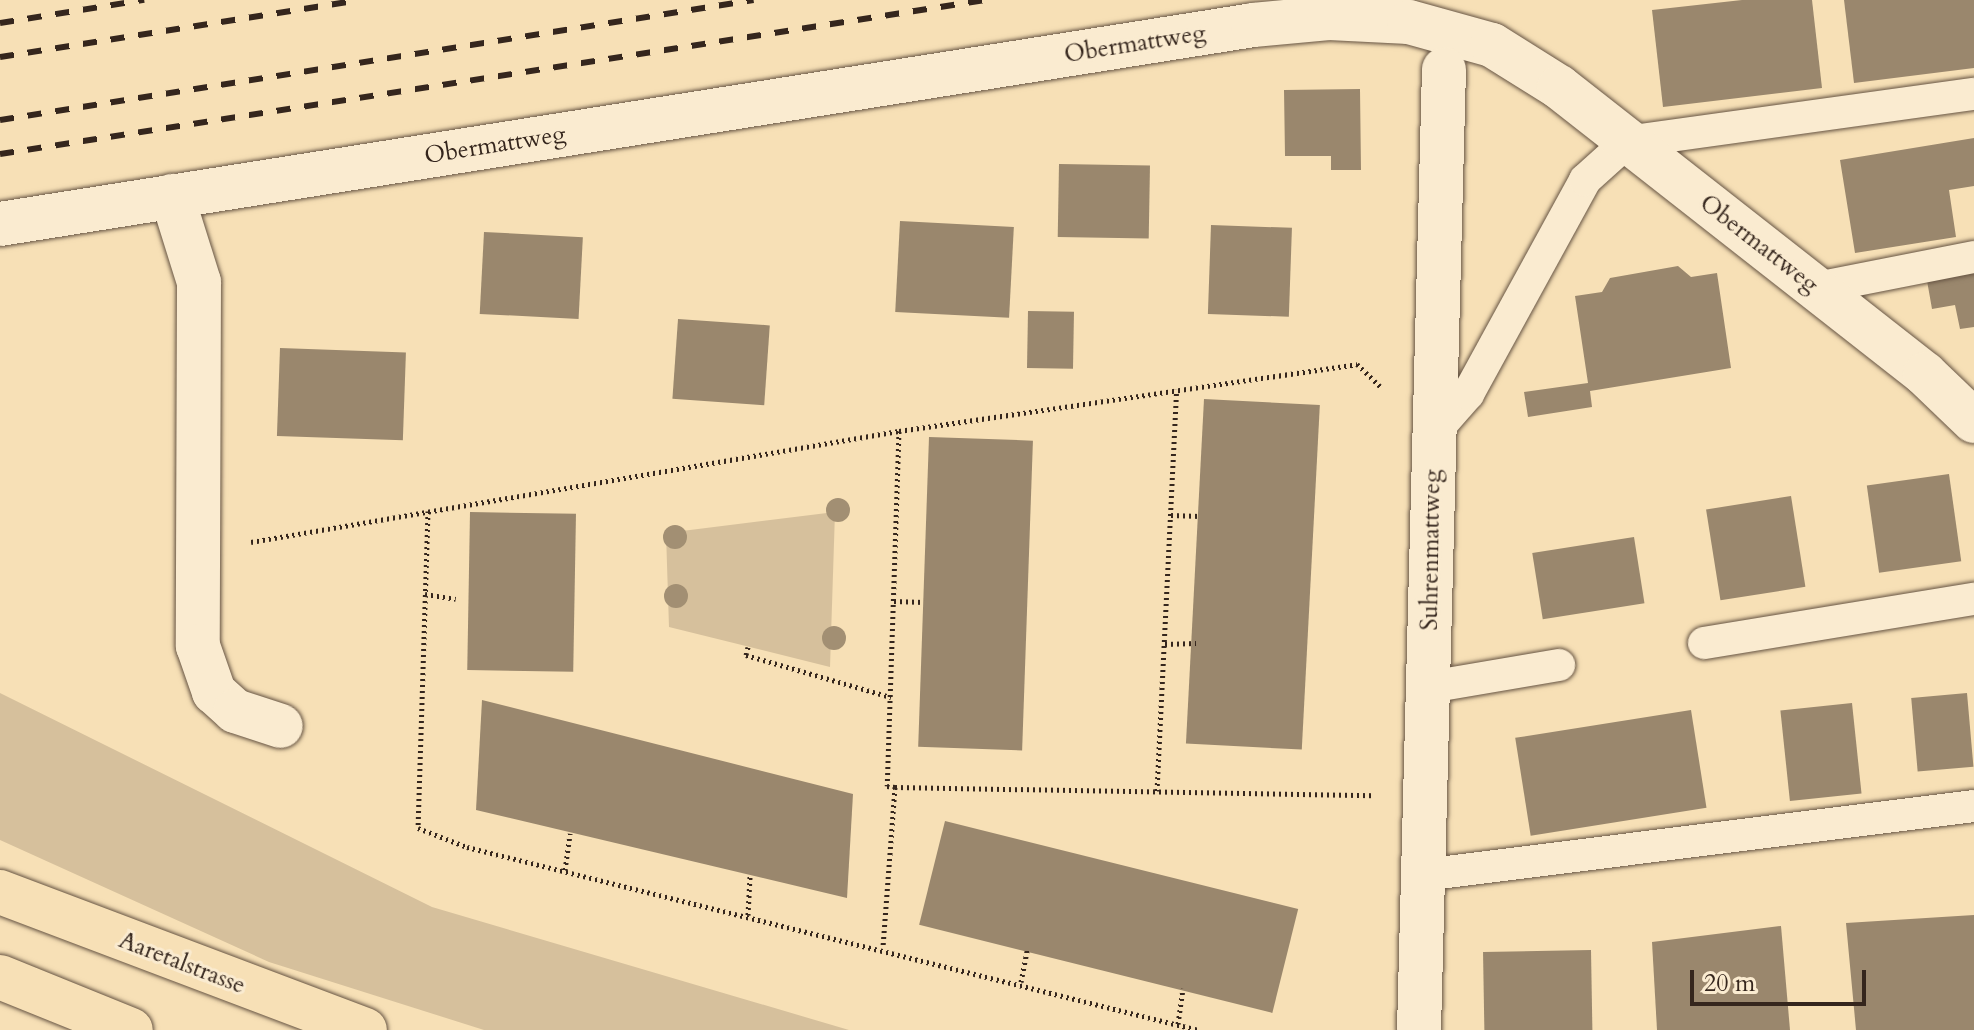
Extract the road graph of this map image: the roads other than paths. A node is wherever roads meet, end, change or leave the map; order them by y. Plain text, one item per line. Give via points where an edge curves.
1 (1444, 69) dead end
2 (1974, 94) edge
3 (1627, 142) junction
4 (172, 196) junction
5 (0, 224) edge
6 (1974, 257) edge
7 (1816, 288) junction
8 (1974, 421) edge
9 (1432, 435) junction
10 (1974, 599) edge
11 (1704, 643) dead end
12 (1559, 665) dead end
13 (1429, 687) junction
14 (281, 726) dead end
15 (1974, 806) edge
16 (1423, 875) junction
17 (0, 892) edge
18 (0, 977) edge
19 (131, 1030) edge
20 (365, 1030) edge
21 (1419, 1030) edge

1 - 9 street, Suhrenmattweg
2 - 3 lane
3 - 4 street, Obermattweg via 1559,87 1492,45 1409,22 1329,18 1237,27
3 - 7 street, Obermattweg
3 - 9 lane via 1590,172 1468,394
4 - 5 street, Obermattweg
4 - 14 street via 199,282 198,646 214,692 235,711
6 - 7 lane
7 - 8 street, Obermattweg via 1925,374
9 - 13 street, Suhrenmattweg
10 - 11 lane
12 - 13 lane
13 - 16 street, Suhrenmattweg
15 - 16 lane
16 - 21 street, Suhrenmattweg
17 - 20 highway, Aaretalstrasse
18 - 19 highway

